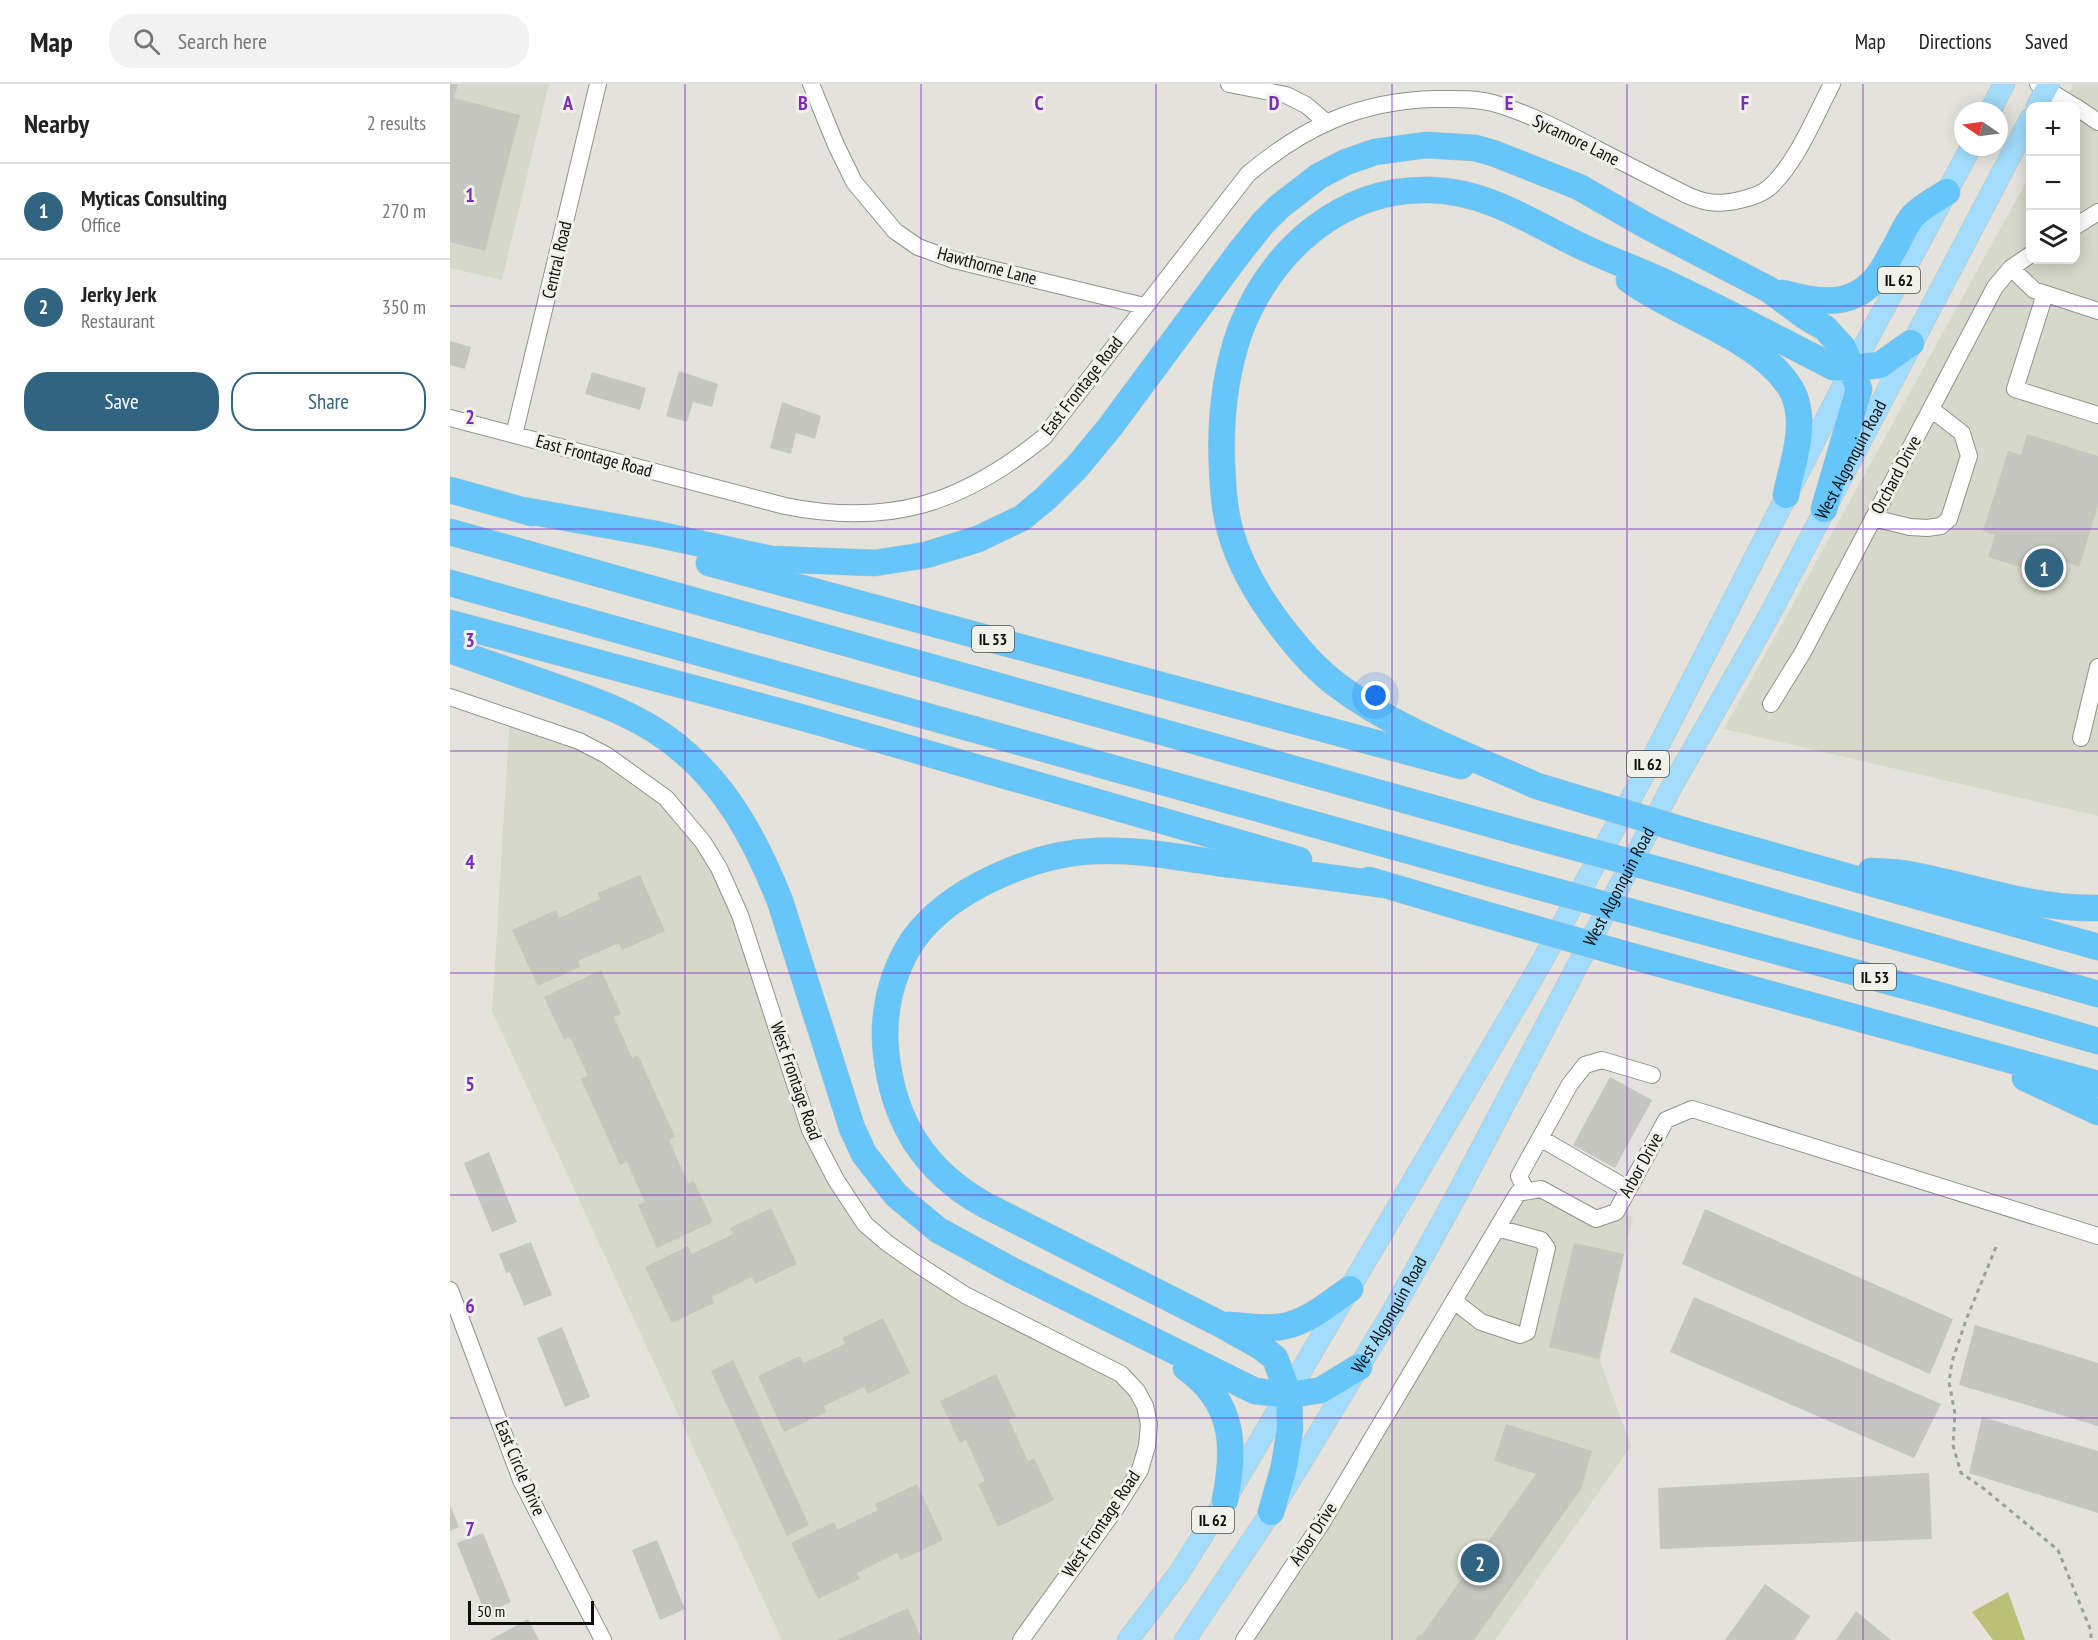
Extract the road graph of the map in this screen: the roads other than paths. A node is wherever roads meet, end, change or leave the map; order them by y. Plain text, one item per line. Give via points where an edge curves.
1 (598, 84) edge
2 (811, 84) edge
3 (1229, 84) edge
4 (1832, 84) edge
5 (2004, 84) edge
6 (2043, 91) edge
7 (1995, 102) edge
8 (2065, 102) edge
9 (2080, 110) edge
10 (1326, 122) junction
11 (2098, 122) edge
12 (2026, 128) edge
13 (1966, 156) edge
14 (1947, 192) junction
15 (2098, 212) edge
16 (2080, 223) edge
17 (1588, 250) junction
18 (2026, 258) edge
19 (2011, 268) junction
20 (1768, 290) junction
21 (2045, 294) junction
22 (1144, 306) junction
23 (2098, 311) edge
24 (1911, 343) junction
25 (1852, 368) junction
26 (1930, 409) junction
27 (2098, 415) edge
28 (450, 418) edge
29 (514, 435) junction
30 (450, 490) edge
31 (1786, 495) junction
32 (517, 509) junction
33 (1824, 509) junction
34 (1873, 518) junction
35 (450, 532) edge
36 (450, 582) edge
37 (450, 623) edge
38 (450, 650) edge
39 (2098, 667) edge
40 (450, 697) edge
41 (1771, 704) dead end
42 (2080, 738) dead end
43 (1537, 786) junction
44 (1813, 867) junction
45 (1384, 885) junction
46 (2098, 908) edge
47 (2098, 946) edge
48 (2098, 994) edge
49 (2098, 1041) edge
50 (1942, 1042) junction
51 (1652, 1075) dead end
52 (2098, 1084) edge
53 (2098, 1112) edge
54 (1540, 1138) junction
55 (1628, 1189) junction
56 (1526, 1191) junction
57 (1497, 1228) junction
58 (2098, 1236) edge
59 (1350, 1289) junction
60 (450, 1290) edge
61 (1454, 1301) junction
62 (1220, 1324) junction
63 (1139, 1335) junction
64 (1359, 1367) junction
65 (1289, 1395) junction
66 (1225, 1500) junction
67 (1270, 1512) junction
68 (603, 1640) edge
69 (1021, 1640) edge
70 (1128, 1640) edge
71 (1185, 1640) edge
72 (1244, 1640) edge

1 - 29 street, Central Road
2 - 22 street, Hawthorne Lane via 854,182 895,231 918,247 954,260
3 - 10 street via 1286,96 1306,105
4 - 10 street, Sycamore Lane via 1791,161 1769,188 1729,203 1709,203 1687,195 1547,123 1491,103 1420,99 1366,107
5 - 7 main road
6 - 8 street
9 - 11 street
10 - 22 street, East Frontage Road via 1287,144 1248,174
12 - 24 main road, West Algonquin Road / IL 62
13 - 14 main road, West Algonquin Road / IL 62
14 - 20 highway via 1913,216 1880,274 1858,293 1824,302
14 - 25 main road, West Algonquin Road / IL 62
15 - 16 street
17 - 25 highway via 1662,281 1833,367
17 - 31 highway via 1647,293 1733,338 1788,383 1799,420
17 - 43 highway via 1507,208 1454,192 1401,191 1376,196 1335,213 1297,243 1252,303 1229,368 1222,409 1222,472 1230,530 1251,578 1286,633 1336,685 1362,702 1408,729
18 - 19 street, Orchard Drive
19 - 21 street via 2034,290
19 - 26 street, Orchard Drive via 1995,287
20 - 25 highway via 1825,328 1844,349
20 - 32 highway via 1579,187 1509,158 1449,145 1391,149 1346,162 1319,176 1280,206 1077,467 1022,518 978,539 926,555 875,563 771,560
21 - 23 street
21 - 27 street via 2015,389
22 - 29 street, East Frontage Road via 1044,437 1004,468 927,504 844,514 802,509
24 - 25 highway via 1880,365
24 - 33 main road, West Algonquin Road / IL 62
25 - 31 main road, West Algonquin Road / IL 62
25 - 33 highway via 1859,389
26 - 34 street, Orchard Drive
26 - 34 street via 1962,433 1969,456 1949,519 1941,526 1928,528
28 - 29 street, East Frontage Road
30 - 32 highway, IL 53
31 - 59 main road, West Algonquin Road / IL 62 via 1641,780 1539,967
32 - 43 highway, IL 53
33 - 64 main road, West Algonquin Road / IL 62 via 1769,616 1671,788 1454,1200
34 - 41 street, Orchard Drive via 1803,652
35 - 48 highway, IL 53, bridge
36 - 49 highway, IL 53, bridge
37 - 45 highway, IL 53 via 815,722
38 - 63 highway via 623,712 684,751 723,793 767,869 845,1112 864,1154 880,1177 938,1230
39 - 42 street
40 - 69 street, West Frontage Road via 579,741 606,755 666,798 719,868 740,915 810,1130 865,1224 914,1262 965,1294 1121,1374 1137,1391 1149,1424 1140,1470
43 - 44 highway, IL 53, bridge
44 - 46 highway via 1907,874 2037,905
44 - 47 highway, IL 53
45 - 50 highway, IL 53, bridge
45 - 62 highway via 1151,853 1095,851 1056,857 982,883 948,906 914,939 893,979 884,1025 889,1077 905,1125 928,1159 967,1195
50 - 52 highway, IL 53
50 - 53 highway
51 - 54 street via 1602,1060 1586,1065 1570,1084
54 - 55 street
54 - 56 street via 1519,1176
55 - 56 street, Arbor Drive via 1616,1212 1596,1219 1541,1189
55 - 58 street, Arbor Drive via 1666,1120 1692,1109
56 - 57 street, Arbor Drive via 1518,1193
57 - 61 street, Arbor Drive
57 - 61 street via 1541,1240 1547,1248 1527,1332 1520,1335 1481,1322
59 - 62 highway via 1306,1319 1284,1326
59 - 65 main road, West Algonquin Road / IL 62
60 - 68 street, East Circle Drive via 522,1480
61 - 72 street, Arbor Drive via 1323,1521
62 - 65 highway via 1275,1358
63 - 65 highway via 1255,1391
63 - 66 highway via 1202,1379 1220,1402 1230,1442 1230,1478
64 - 65 highway via 1321,1390
64 - 67 main road, West Algonquin Road / IL 62
65 - 66 main road, West Algonquin Road / IL 62
65 - 67 highway via 1290,1429 1284,1467
66 - 70 main road, West Algonquin Road / IL 62 via 1179,1573
67 - 71 main road, West Algonquin Road / IL 62

